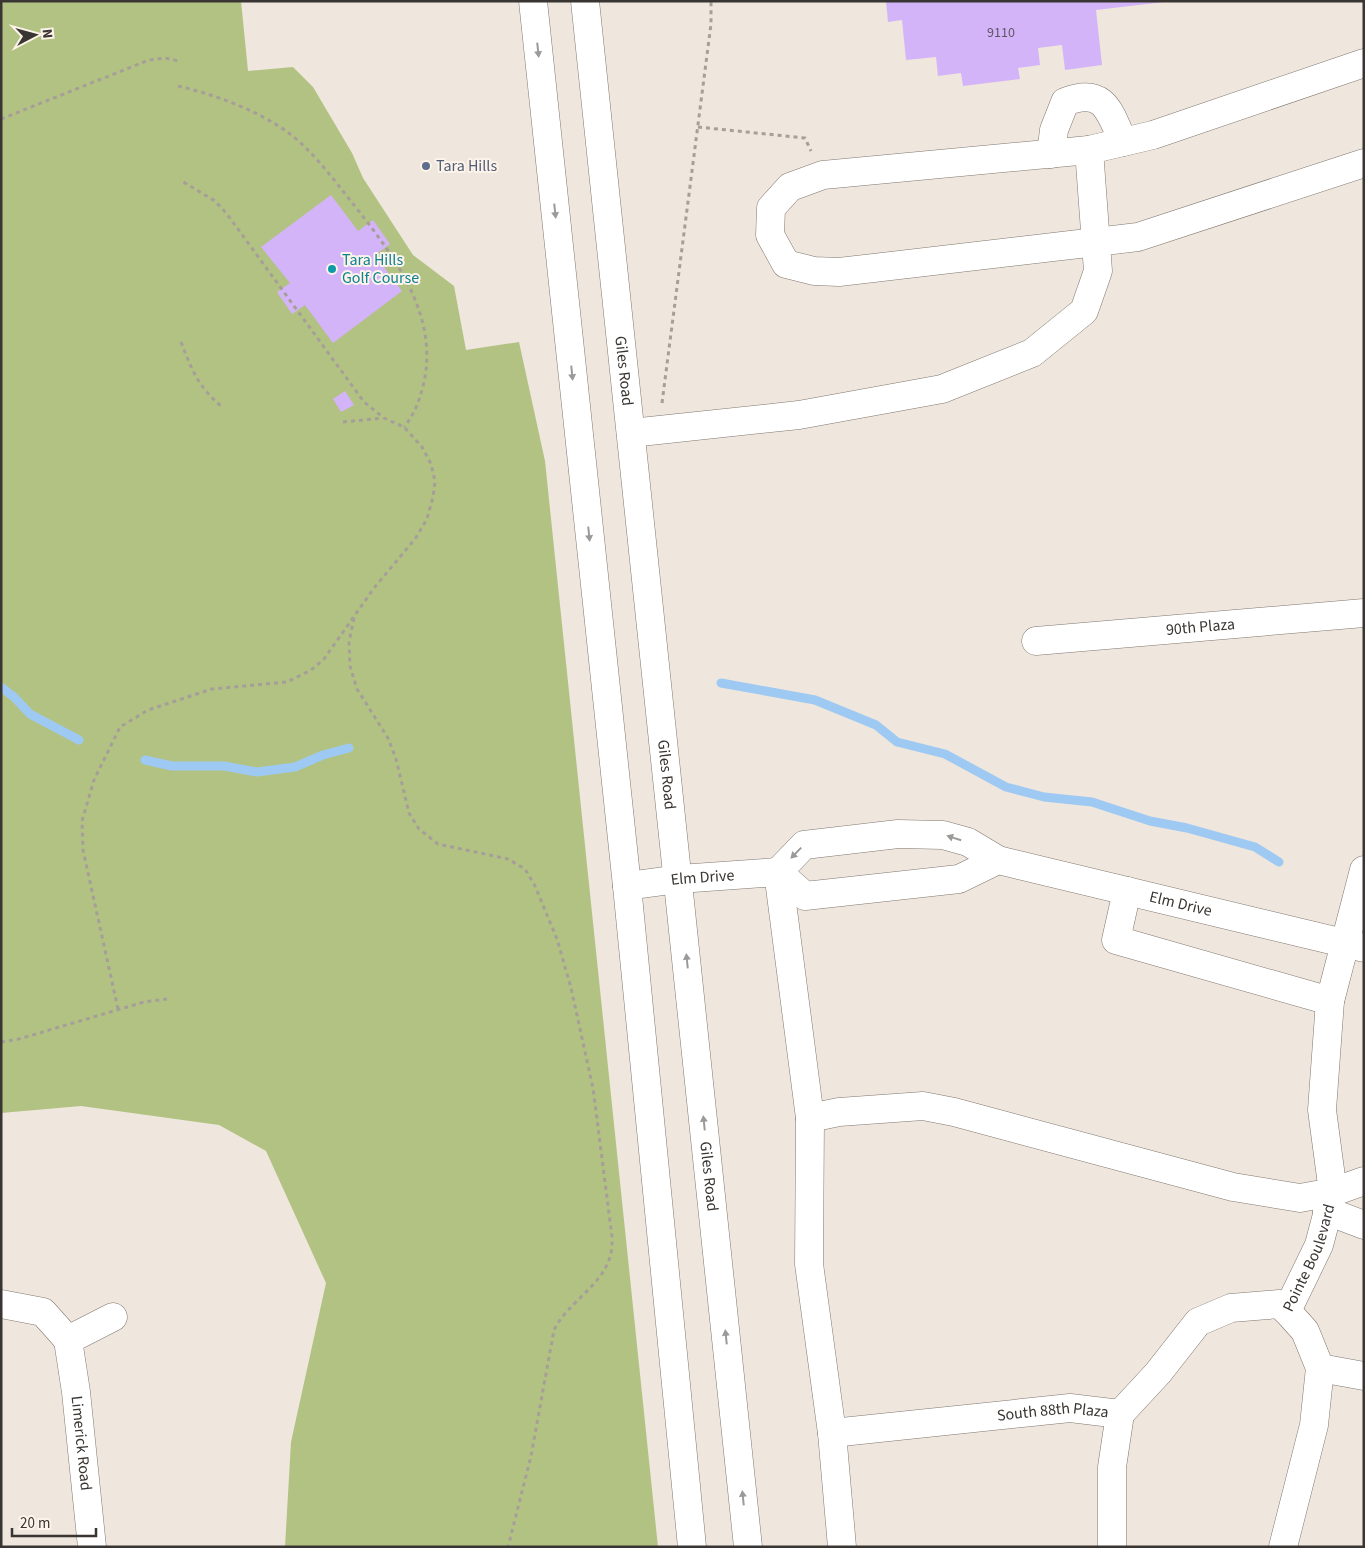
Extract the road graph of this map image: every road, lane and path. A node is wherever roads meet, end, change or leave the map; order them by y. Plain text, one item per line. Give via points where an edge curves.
1 (532, 1) edge
2 (585, 1) edge
3 (711, 1) edge
4 (179, 61) dead end
5 (1363, 64) edge
6 (178, 86) dead end
7 (1, 119) edge
8 (698, 127) junction
9 (1123, 142) junction
10 (1089, 150) junction
11 (1051, 154) junction
12 (1364, 163) edge
13 (823, 175) junction
14 (180, 180) dead end
15 (1096, 242) junction
16 (181, 342) dead end
17 (223, 408) dead end
18 (384, 418) junction
19 (343, 422) dead end
20 (404, 427) junction
21 (659, 430) junction
22 (631, 433) junction
23 (1364, 613) edge
24 (354, 615) junction
25 (1036, 641) dead end
26 (998, 860) junction
27 (1364, 870) edge
28 (778, 872) junction
29 (679, 879) junction
30 (627, 886) junction
31 (1127, 891) junction
32 (1354, 946) edge
33 (167, 999) dead end
34 (1330, 1001) junction
35 (118, 1009) junction
36 (1, 1042) edge
37 (810, 1118) junction
38 (1364, 1181) edge
39 (1330, 1201) junction
40 (1364, 1225) edge
41 (1, 1304) edge
42 (1287, 1310) junction
43 (113, 1317) dead end
44 (68, 1340) junction
45 (1320, 1368) junction
46 (1364, 1376) edge
47 (1120, 1414) junction
48 (832, 1433) junction
49 (92, 1547) edge
50 (508, 1547) edge
51 (692, 1547) edge
52 (748, 1547) edge
53 (842, 1547) edge
54 (1112, 1547) edge
55 (1283, 1547) edge

1 -> 30 main road
2 - 22 main road, Giles Road
3 - 8 path
4 - 7 path via 165,58 149,60
5 - 9 main road via 1153,135
6 - 20 path via 205,92 237,105 288,132 329,174 402,272 424,323 428,348 419,400
8 - 13 path via 805,138
8 - 21 path
9 - 10 main road
9 - 11 main road via 1109,110 1097,99 1080,96 1065,102 1054,130
10 - 11 main road
10 - 15 main road
11 - 13 main road
12 - 15 main road via 1138,237
13 - 15 main road via 790,187 770,208 770,235 786,264 814,271 839,272
14 - 18 path via 215,201 227,214 345,378 364,402
15 - 21 main road via 1098,271 1084,311 1032,353 942,389 799,415
16 - 17 path via 205,392
18 - 19 path
18 - 20 path
20 - 24 path via 432,464 435,481 431,504 427,519 415,539
21 - 22 main road
22 - 29 main road, Giles Road
23 - 25 main road, 90th Plaza
24 - 35 path via 324,659 300,677 268,686 212,689 186,697 133,718 120,727 113,738 94,780 82,821 84,850
24 - 50 path via 349,642 350,666 357,689 388,738 409,813 418,829 438,844 508,859 525,868 536,886 557,939 571,988 593,1088 612,1238 610,1257 604,1270 561,1316 554,1330 531,1456
26 - 28 main road via 959,879 805,896
26 -> 28 main road, Elm Drive via 968,842 943,835 898,834 804,845
26 - 31 main road, Elm Drive
27 - 32 main road, Pointe Boulevard
28 - 29 main road, Elm Drive
28 - 37 main road
29 - 30 main road, Elm Drive
52 -> 29 main road, Giles Road
30 - 51 main road
31 - 32 main road, Elm Drive
31 - 34 main road via 1116,940
32 - 34 main road, Pointe Boulevard
33 - 35 path
34 - 39 main road, Pointe Boulevard via 1322,1110
35 - 36 path
37 - 39 main road via 839,1112 923,1106 1233,1187
37 - 48 main road via 809,1264
38 - 39 main road
39 - 40 main road
39 - 42 main road, Pointe Boulevard via 1319,1245
41 - 44 main road via 43,1312
42 - 45 main road, Pointe Boulevard via 1305,1331
42 - 47 main road, South 88th Plaza via 1279,1304 1231,1308 1198,1322
43 - 44 main road
44 - 49 main road, Limerick Road
45 - 46 main road
45 - 55 main road, Pointe Boulevard via 1314,1425
47 - 48 main road, South 88th Plaza via 1070,1408
47 - 54 main road via 1112,1467
48 - 53 main road

